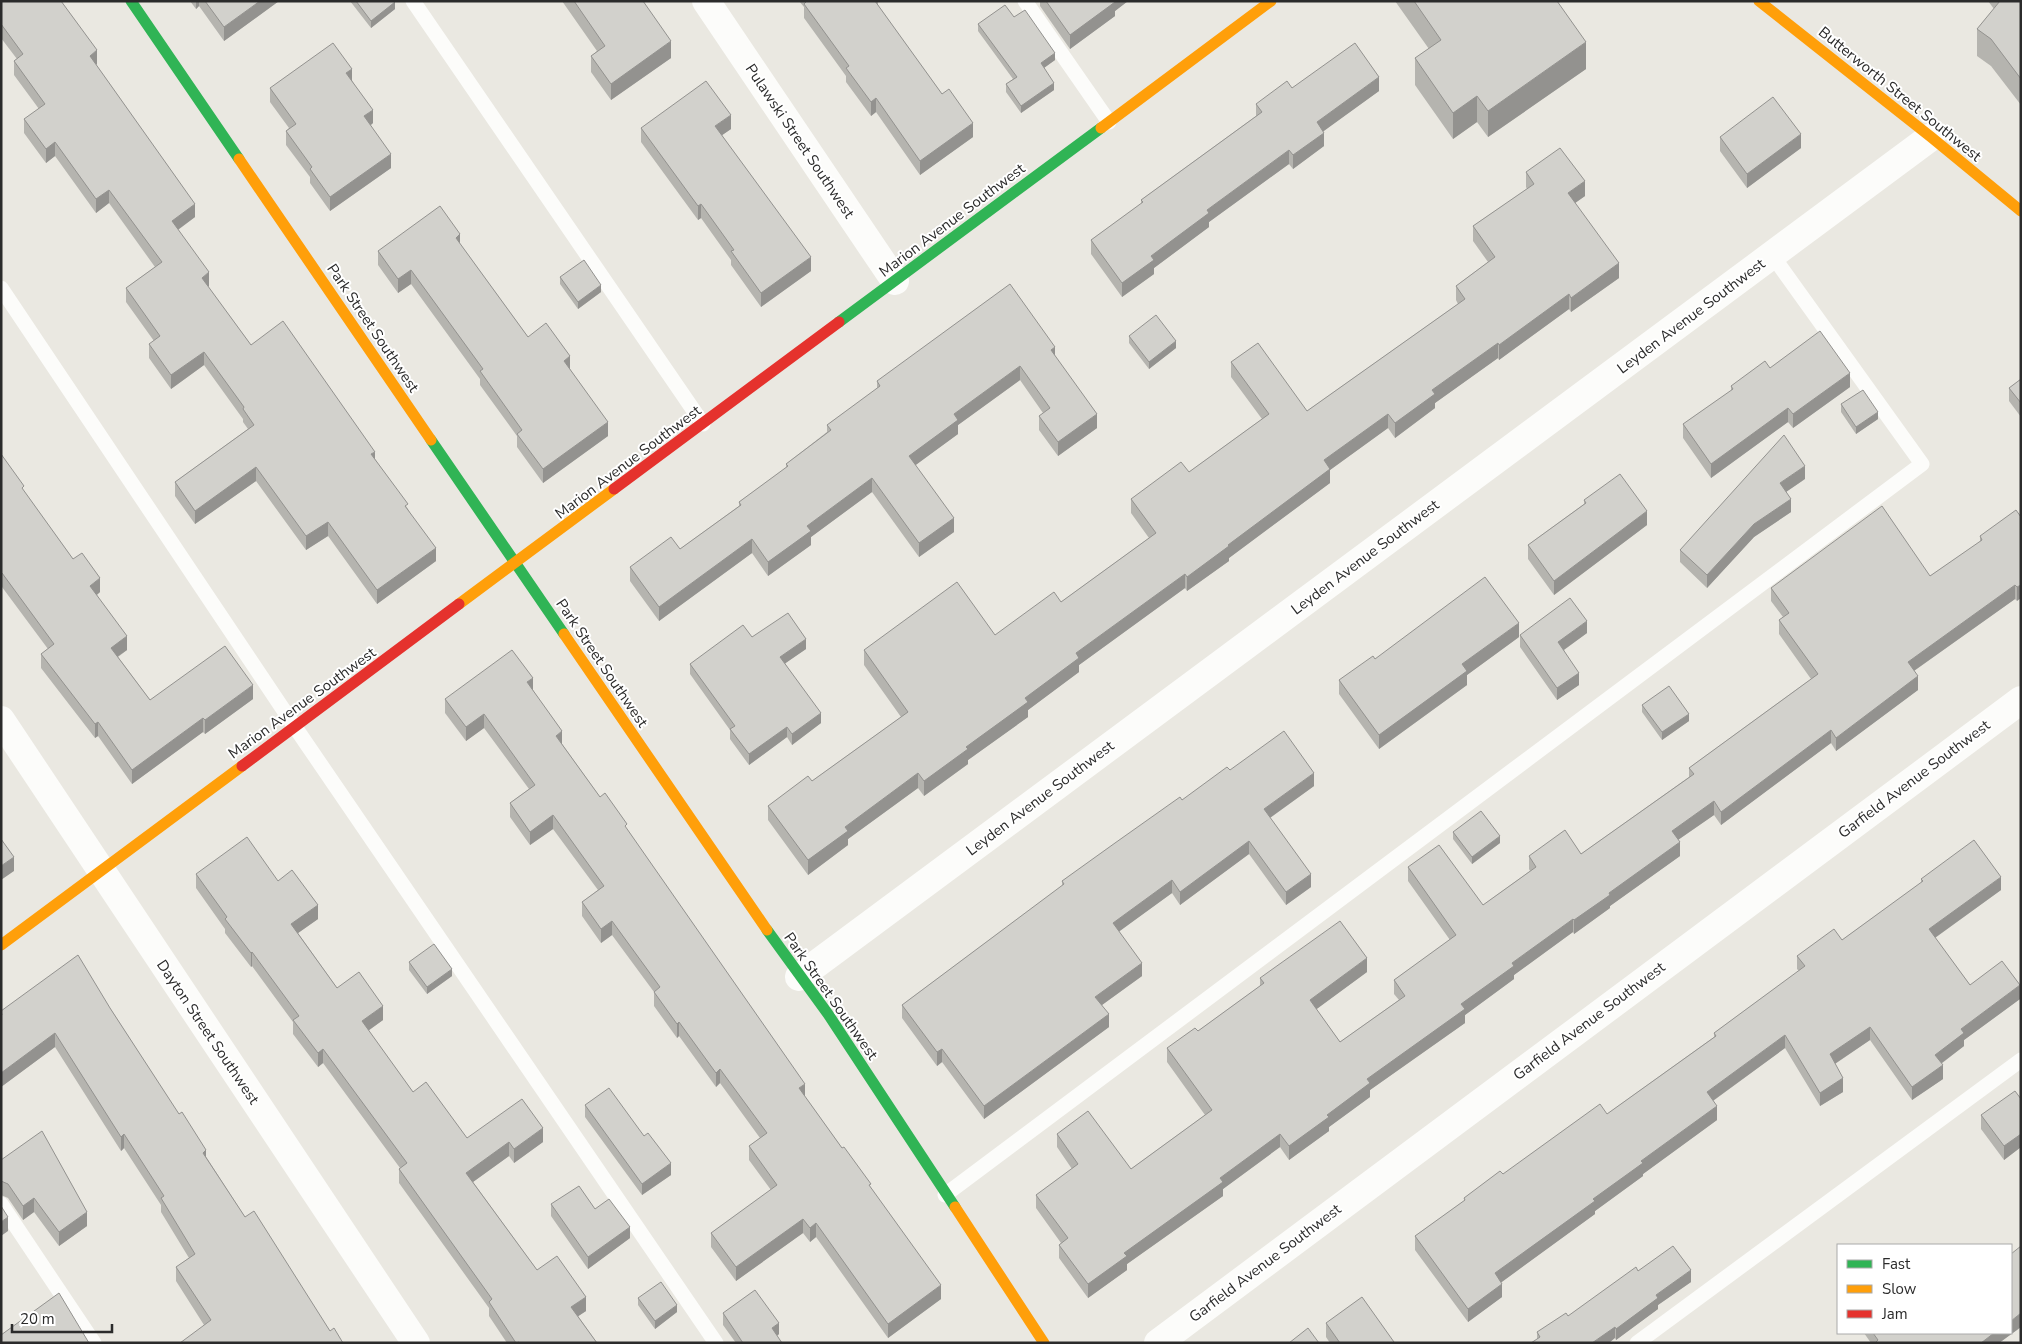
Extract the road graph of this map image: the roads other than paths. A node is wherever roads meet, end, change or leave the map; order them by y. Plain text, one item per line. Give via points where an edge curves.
1 (132, 1) edge
2 (413, 1) edge
3 (706, 1) edge
4 (1025, 1) edge
5 (1271, 1) edge
6 (1770, 4) edge
7 (1109, 122) junction
8 (1931, 137) junction
9 (2021, 211) edge
10 (1772, 255) junction
11 (895, 281) junction
12 (1, 288) edge
13 (703, 424) junction
14 (516, 564) junction
15 (2021, 700) edge
16 (1, 720) edge
17 (295, 727) junction
18 (102, 870) junction
19 (1, 946) edge
20 (799, 977) junction
21 (2021, 1060) edge
22 (945, 1195) junction
23 (1, 1204) edge
24 (94, 1343) edge
25 (416, 1343) edge
26 (716, 1343) edge
27 (1044, 1343) edge
28 (1158, 1343) edge
29 (1637, 1343) edge

1 - 14 street, Park Street Southwest
2 - 13 lane
3 - 11 street, Pulawski Street Southwest
4 - 7 lane
5 - 7 street, Marion Avenue Southwest
6 - 8 street, Butterworth Street Southwest
7 - 11 street, Marion Avenue Southwest
8 - 9 street, Butterworth Street Southwest
8 - 10 street, Leyden Avenue Southwest
10 - 20 street, Leyden Avenue Southwest
10 - 22 lane via 1922,464
11 - 13 street, Marion Avenue Southwest
12 - 17 lane
13 - 14 street, Marion Avenue Southwest
14 - 17 street, Marion Avenue Southwest
14 - 20 street, Park Street Southwest
15 - 28 street, Garfield Avenue Southwest
16 - 18 street, Dayton Street Southwest
17 - 18 street, Marion Avenue Southwest
17 - 26 lane
18 - 19 street, Marion Avenue Southwest
18 - 25 street, Dayton Street Southwest
20 - 22 street, Park Street Southwest via 828,1014
21 - 29 lane
22 - 27 street, Park Street Southwest
23 - 24 lane

